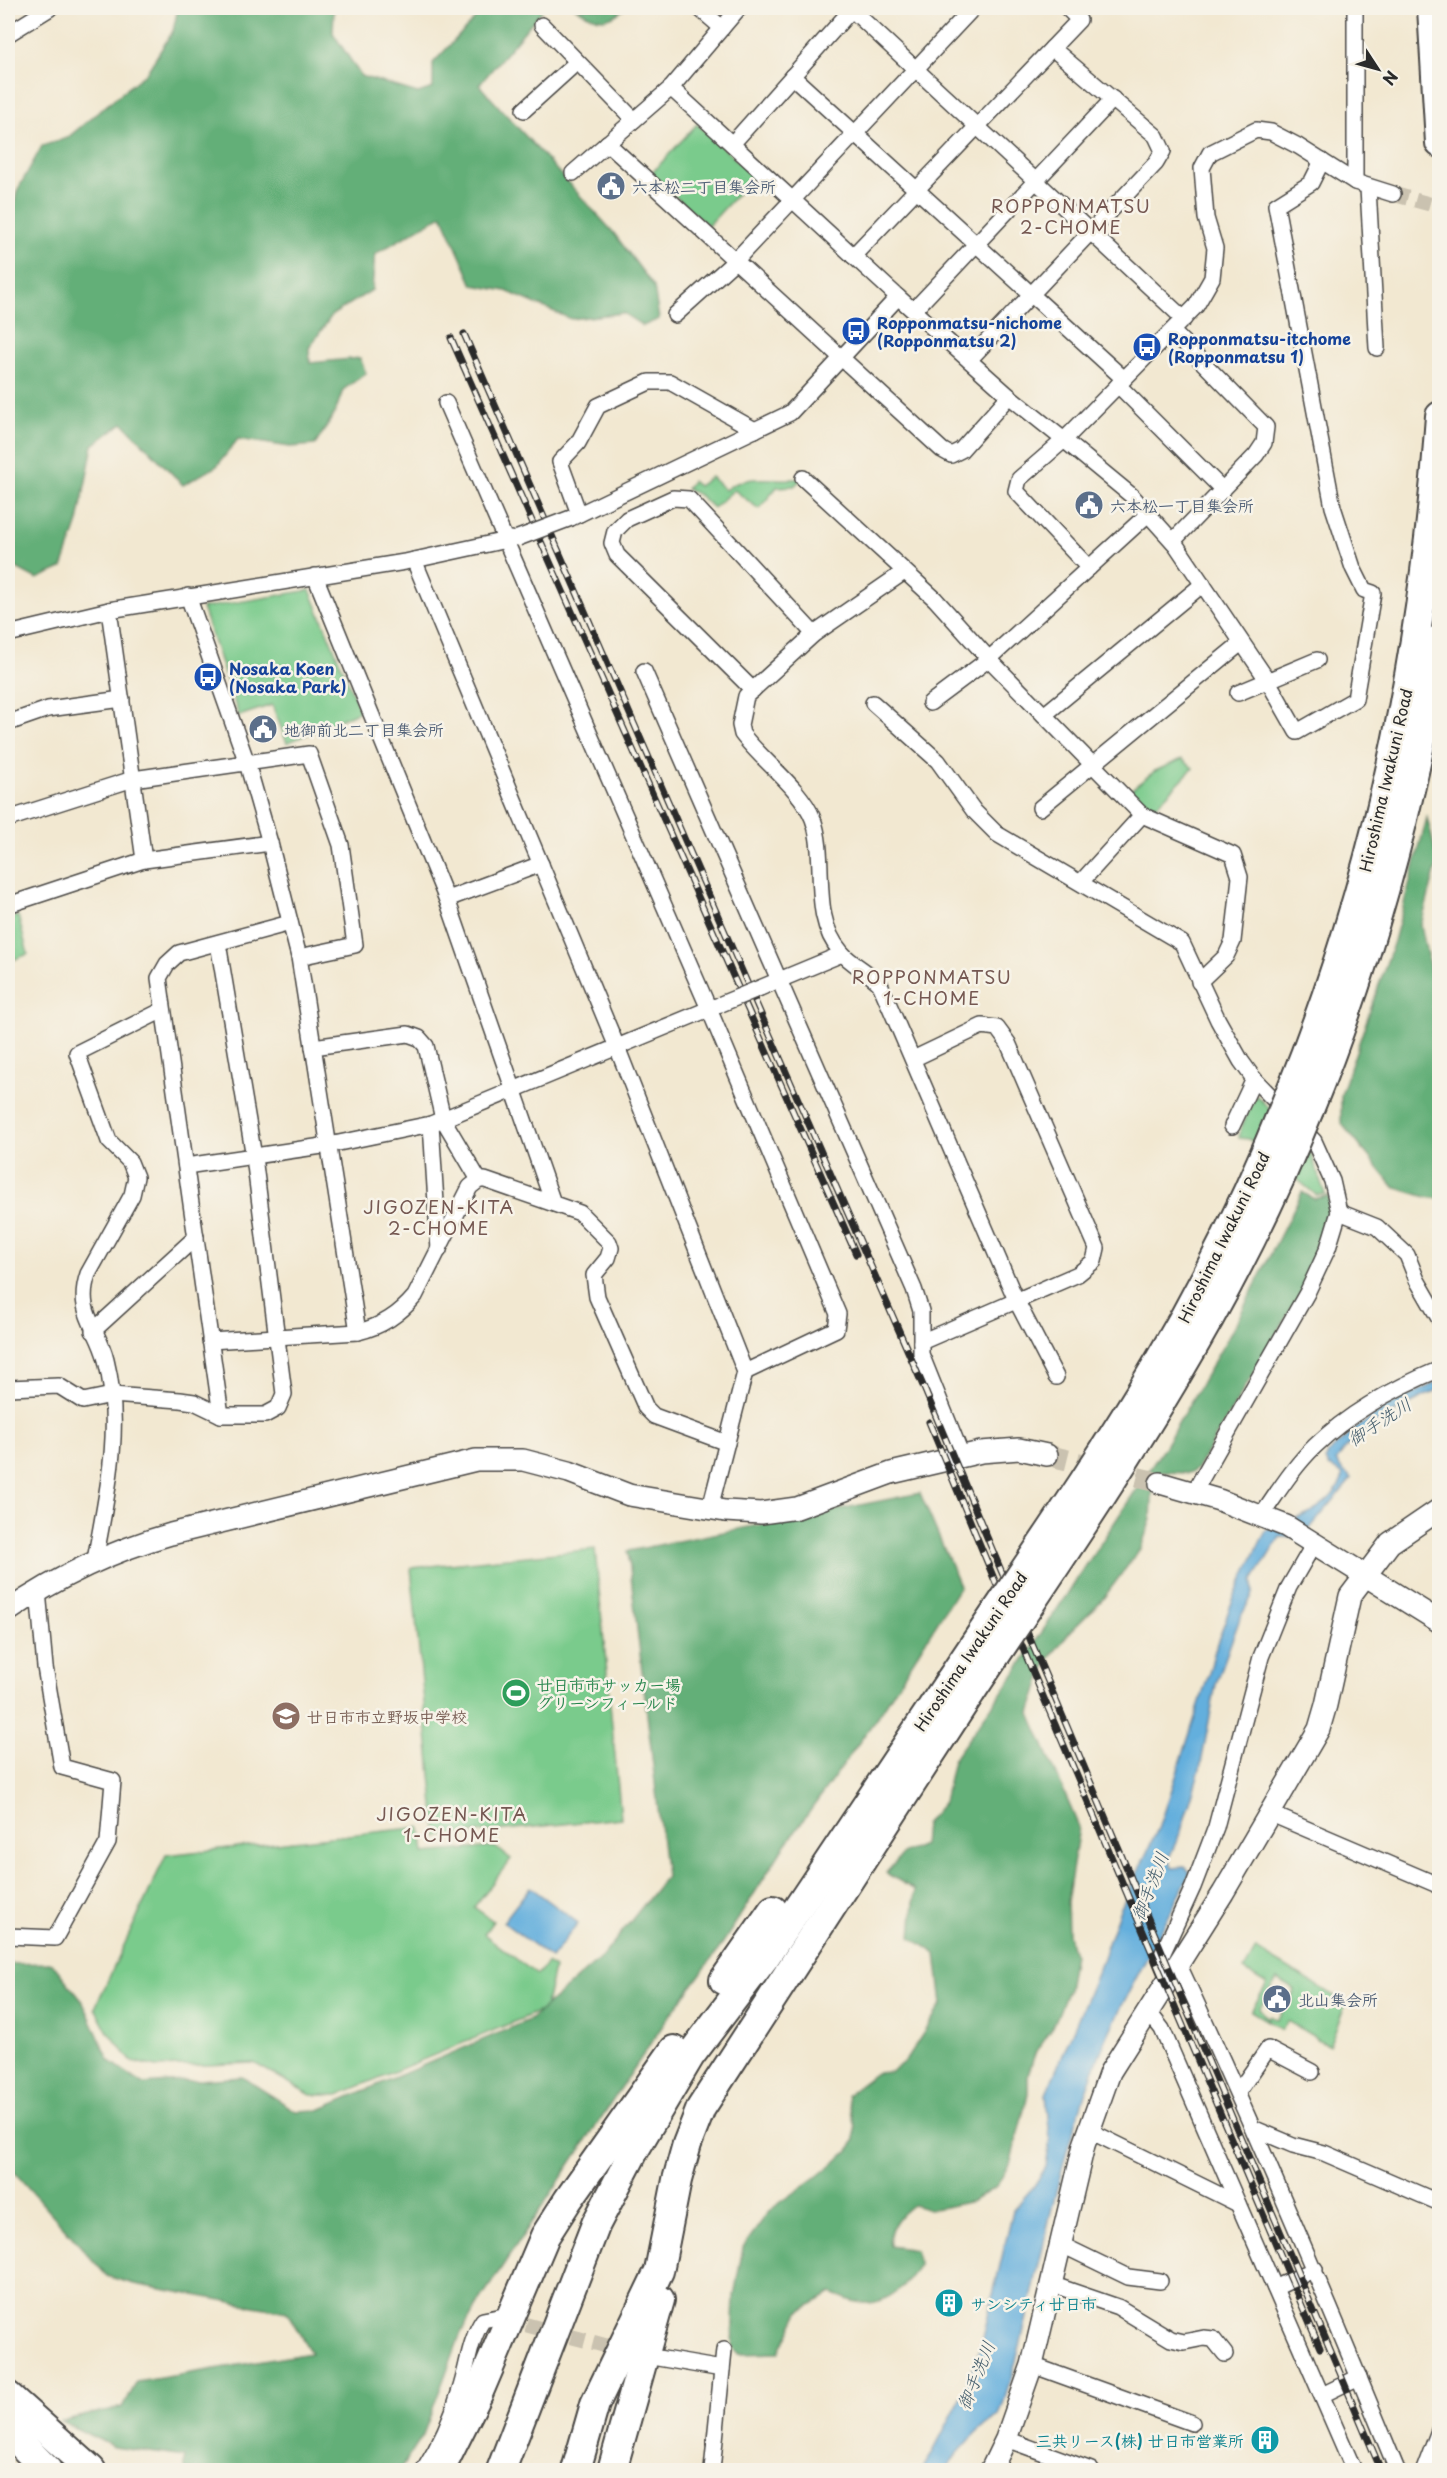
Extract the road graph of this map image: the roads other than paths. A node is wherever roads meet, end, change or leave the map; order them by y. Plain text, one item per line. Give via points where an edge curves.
1 (50, 8) edge
2 (699, 8) edge
3 (740, 8) edge
4 (852, 8) edge
5 (973, 8) edge
6 (1067, 8) edge
7 (1355, 8) edge
8 (1432, 8) edge
9 (542, 26) dead end
10 (722, 28) junction
11 (8, 34) edge
12 (1053, 48) junction
13 (578, 62) junction
14 (915, 69) junction
15 (792, 76) junction
16 (671, 88) junction
17 (1113, 99) junction
18 (524, 110) dead end
19 (634, 120) junction
20 (977, 127) junction
21 (854, 134) junction
22 (608, 143) junction
23 (1440, 143) edge
24 (732, 144) junction
25 (1322, 161) junction
26 (573, 173) dead end
27 (1036, 181) junction
28 (1362, 185) junction
29 (916, 190) junction
30 (1393, 194) tunnel mouth
31 (792, 200) junction
32 (1090, 233) junction
33 (976, 244) junction
34 (853, 256) junction
35 (735, 261) junction
36 (1031, 295) junction
37 (898, 297) junction
38 (914, 310) junction
39 (675, 315) dead end
40 (1184, 319) junction
41 (1172, 331) junction
42 (1377, 348) dead end
43 (842, 358) junction
44 (969, 360) junction
45 (1121, 382) junction
46 (1009, 396) junction
47 (446, 404) dead end
48 (1440, 416) edge
49 (755, 430) junction
50 (1064, 440) junction
51 (803, 478) dead end
52 (1223, 490) junction
53 (1148, 514) junction
54 (575, 516) junction
55 (511, 539) junction
56 (1173, 542) junction
57 (414, 560) junction
58 (1089, 568) junction
59 (904, 573) junction
60 (315, 576) junction
61 (1203, 585) junction
62 (188, 596) junction
63 (110, 610) junction
64 (8, 634) edge
65 (814, 634) junction
66 (1440, 639) edge
67 (1241, 643) junction
68 (989, 659) junction
69 (1317, 660) dead end
70 (644, 671) dead end
71 (1268, 681) junction
72 (753, 690) junction
73 (1238, 693) dead end
74 (122, 699) junction
75 (873, 703) dead end
76 (930, 704) dead end
77 (1044, 715) junction
78 (8, 723) edge
79 (247, 763) junction
80 (1091, 766) junction
81 (133, 778) junction
82 (1040, 808) dead end
83 (1142, 815) junction
84 (8, 819) edge
85 (270, 843) junction
86 (144, 860) junction
87 (541, 864) junction
88 (1080, 882) junction
89 (447, 899) junction
90 (8, 905) edge
91 (290, 923) junction
92 (218, 943) junction
93 (842, 954) junction
94 (299, 957) junction
95 (779, 980) junction
96 (1199, 982) junction
97 (715, 1006) junction
98 (164, 1010) junction
99 (313, 1047) junction
100 (617, 1047) junction
101 (913, 1059) junction
102 (1254, 1079) junction
103 (513, 1090) junction
104 (1300, 1102) junction
105 (437, 1121) junction
106 (1232, 1126) dead end
107 (329, 1145) junction
108 (254, 1157) junction
109 (186, 1166) junction
110 (479, 1180) junction
111 (553, 1203) junction
112 (1339, 1212) junction
113 (196, 1237) junction
114 (439, 1252) junction
115 (1016, 1300) junction
116 (1440, 1320) edge
117 (93, 1331) junction
118 (358, 1332) junction
119 (277, 1337) junction
120 (210, 1341) junction
121 (921, 1342) junction
122 (1440, 1369) edge
123 (745, 1372) junction
124 (1056, 1377) dead end
125 (8, 1388) edge
126 (112, 1395) junction
127 (221, 1415) junction
128 (727, 1443) junction
129 (1047, 1455) tunnel mouth
130 (962, 1456) junction
131 (1160, 1483) tunnel mouth
132 (1194, 1492) junction
133 (710, 1509) junction
134 (1440, 1509) edge
135 (1266, 1517) junction
136 (1315, 1542) junction
137 (95, 1560) junction
138 (1365, 1575) junction
139 (38, 1591) junction
140 (8, 1611) edge
141 (1440, 1623) edge
142 (961, 1685) junction
143 (889, 1771) junction
144 (1269, 1813) junction
145 (1440, 1886) edge
146 (8, 1936) edge
147 (1173, 1970) junction
148 (1148, 2011) junction
149 (690, 2056) junction
150 (1312, 2072) dead end
151 (1238, 2092) junction
152 (642, 2096) junction
153 (1255, 2129) junction
154 (1089, 2130) junction
155 (1440, 2203) edge
156 (1238, 2204) junction
157 (1060, 2244) junction
158 (664, 2250) junction
159 (1315, 2269) junction
160 (1160, 2281) dead end
161 (1051, 2284) junction
162 (1275, 2288) junction
163 (498, 2318) dead end
164 (724, 2350) dead end
165 (1225, 2354) dead end
166 (652, 2357) dead end
167 (1032, 2365) junction
168 (722, 2369) junction
169 (1359, 2377) junction
170 (1322, 2396) junction
171 (8, 2398) edge
172 (1192, 2423) dead end
173 (1440, 2428) edge
174 (8, 2431) edge
175 (1006, 2439) junction
176 (47, 2470) edge
177 (76, 2470) edge
178 (91, 2470) edge
179 (424, 2470) edge
180 (440, 2470) edge
181 (501, 2470) edge
182 (576, 2470) edge
183 (612, 2470) edge
184 (712, 2470) edge
185 (992, 2470) edge
186 (1091, 2470) edge
187 (1354, 2470) edge
188 (1396, 2470) edge
189 (1424, 2470) edge

1 - 11 street
2 - 10 street
3 - 10 street
4 - 14 street
4 - 15 street
5 - 14 street
6 - 12 street via 1079,20
7 - 28 street
8 - 23 highway
9 - 13 street
10 - 16 street
12 - 17 street
12 - 20 street
13 - 18 street
13 - 19 street
14 - 20 street
14 - 21 street
15 - 21 street
15 - 24 street
16 - 19 street
16 - 24 street
17 - 27 street
17 - 32 street via 1156,136 1163,151 1156,164
19 - 22 street
20 - 27 street
20 - 29 street
21 - 29 street
21 - 31 street
22 - 26 street
22 - 35 street
24 - 31 street
25 - 28 street
25 - 40 street via 1271,132 1256,130 1210,153 1202,168 1206,218 1215,248 1212,278
25 - 71 street via 1311,183 1276,205 1333,507 1353,568 1364,590 1373,592 1355,699 1297,732
27 - 32 street
27 - 33 street
28 - 30 street
28 - 42 street
29 - 33 street
29 - 34 street
31 - 34 street
31 - 35 street
32 - 36 street
32 - 40 street
33 - 36 street
33 - 38 street
34 - 37 street
35 - 39 street
35 - 43 street
36 - 44 street
36 - 45 street
37 - 38 street
37 - 43 street
38 - 44 street
40 - 41 street
41 - 45 street
41 - 52 street via 1266,427 1264,443
43 - 46 street via 951,455 961,450
43 - 49 street via 790,413
44 - 46 street
45 - 50 street
45 - 52 street
46 - 50 street
47 - 55 street
48 - 104 highway, Hiroshima Iwakuni Road via 1423,587 1398,731 1384,797
49 - 54 street
49 - 54 street via 670,382 650,382 598,406 578,444 560,462
50 - 53 street
50 - 58 street via 1019,479 1016,491
51 - 59 street
52 - 56 street
53 - 56 street
53 - 58 street
54 - 55 street, bridge
55 - 57 street
55 - 97 street
56 - 61 street
57 - 60 street
57 - 87 street
58 - 68 street
59 - 65 street
59 - 68 street via 935,599
60 - 62 street
60 - 89 street
61 - 67 street
61 - 77 street
62 - 63 street
62 - 79 street
63 - 64 street
63 - 74 street
65 - 72 street
65 - 72 street via 689,499 673,498 627,519 615,531 612,543 617,555
66 - 104 highway, Hiroshima Iwakuni Road via 1414,770 1372,935 1351,1000
67 - 71 street
67 - 80 street
68 - 76 street
68 - 77 street
69 - 71 street
70 - 95 street
71 - 73 street
72 - 93 street via 746,696 742,734 795,791 812,818 819,849 822,910 831,939
74 - 78 street via 48,709
74 - 81 street
75 - 88 street via 938,761 974,811 997,834
77 - 80 street
79 - 81 street
79 - 85 street
79 - 94 street via 309,754 341,845 355,945
80 - 82 street
80 - 83 street
81 - 84 street
81 - 86 street
83 - 88 street
83 - 96 street via 1233,855 1240,877 1233,941 1226,956
85 - 86 street
85 - 91 street
86 - 90 street
87 - 89 street
87 - 100 street
88 - 96 street via 1182,943
89 - 103 street
91 - 92 street
91 - 94 street
92 - 98 street via 178,953 167,964 159,978
92 - 108 street
93 - 95 street
93 - 101 street via 880,984
94 - 99 street
95 - 97 street, bridge
95 - 121 street via 914,1289 921,1311
96 - 102 street
97 - 100 street
97 - 123 street via 838,1314 836,1329
98 - 109 street
98 - 117 street via 77,1053 109,1141 130,1162 136,1177 132,1195 83,1288 83,1306
99 - 105 street via 408,1034 419,1038 426,1046
99 - 107 street
100 - 103 street
100 - 123 street
101 - 115 street
101 - 115 street via 982,1026 997,1028 1008,1043 1097,1248 1094,1261 1078,1274
102 - 106 street
102 - 112 street via 1314,1141 1332,1181
103 - 105 street
103 - 111 street
104 - 142 highway, Hiroshima Iwakuni Road, bridge via 1159,1361
105 - 107 street
105 - 110 street
105 - 114 street
107 - 108 street
107 - 118 street
108 - 109 street
108 - 119 street
109 - 113 street
110 - 111 street
110 - 114 street via 470,1187
111 - 128 street via 580,1213 612,1248 594,1275 597,1298 646,1408 654,1416
112 - 116 street via 1377,1227 1407,1255
112 - 132 street via 1307,1293
113 - 117 street
113 - 120 street
114 - 118 street via 405,1309 378,1326
115 - 121 street
115 - 124 street
117 - 126 street via 106,1359
118 - 119 street
119 - 120 street
119 - 127 street via 284,1394 278,1408 265,1415
120 - 127 street
121 - 130 street via 921,1354
122 - 135 street via 1360,1409 1335,1428 1292,1471
123 - 128 street
125 - 126 street via 59,1386 83,1401
126 - 127 street via 194,1402
126 - 137 street via 113,1456
128 - 133 street
129 - 130 street via 1000,1449
130 - 133 street via 891,1473 780,1512
131 - 132 street
132 - 135 street
133 - 137 street via 629,1495 523,1460 476,1460 171,1534
134 - 138 street via 1397,1536
135 - 136 street
136 - 138 street
136 - 147 street via 1289,1587 1261,1657 1215,1827 1160,1959
137 - 139 street
138 - 141 street
138 - 144 street via 1348,1601 1321,1723
139 - 140 street
139 - 146 street via 45,1667 62,1767 113,1781 108,1842 55,1938
142 - 143 highway, Hiroshima Iwakuni Road
142 - 158 highway, Hiroshima Iwakuni Road via 787,1978 701,2109 682,2162
143 - 149 highway, Hiroshima Iwakuni Road via 765,1957
143 - 152 highway via 799,1874
144 - 145 street
144 - 147 street
147 - 148 street
147 - 151 street
148 - 154 street via 1110,2072
148 - 156 street via 1162,2029
149 - 152 highway
149 - 181 highway via 596,2224
150 - 151 street via 1268,2049
151 - 153 street
152 - 180 highway via 545,2236 474,2403
153 - 155 street via 1324,2153
153 - 159 street
154 - 156 street
154 - 157 street
156 - 162 street
157 - 160 street via 1128,2277
157 - 161 street
158 - 182 highway via 651,2291 595,2404
158 - 183 highway via 661,2294
159 - 162 street
159 - 169 street
161 - 165 street via 1118,2307 1171,2339 1213,2339
161 - 167 street
162 - 170 street
163 - 179 street via 483,2320 474,2333 460,2391 438,2447
164 - 168 street
166 - 168 street
167 - 172 street
167 - 175 street
168 - 184 street
169 - 170 street
169 - 188 street
170 - 187 street
171 - 177 highway
171 - 178 highway
173 - 189 street
174 - 176 highway
175 - 185 street
175 - 186 street

